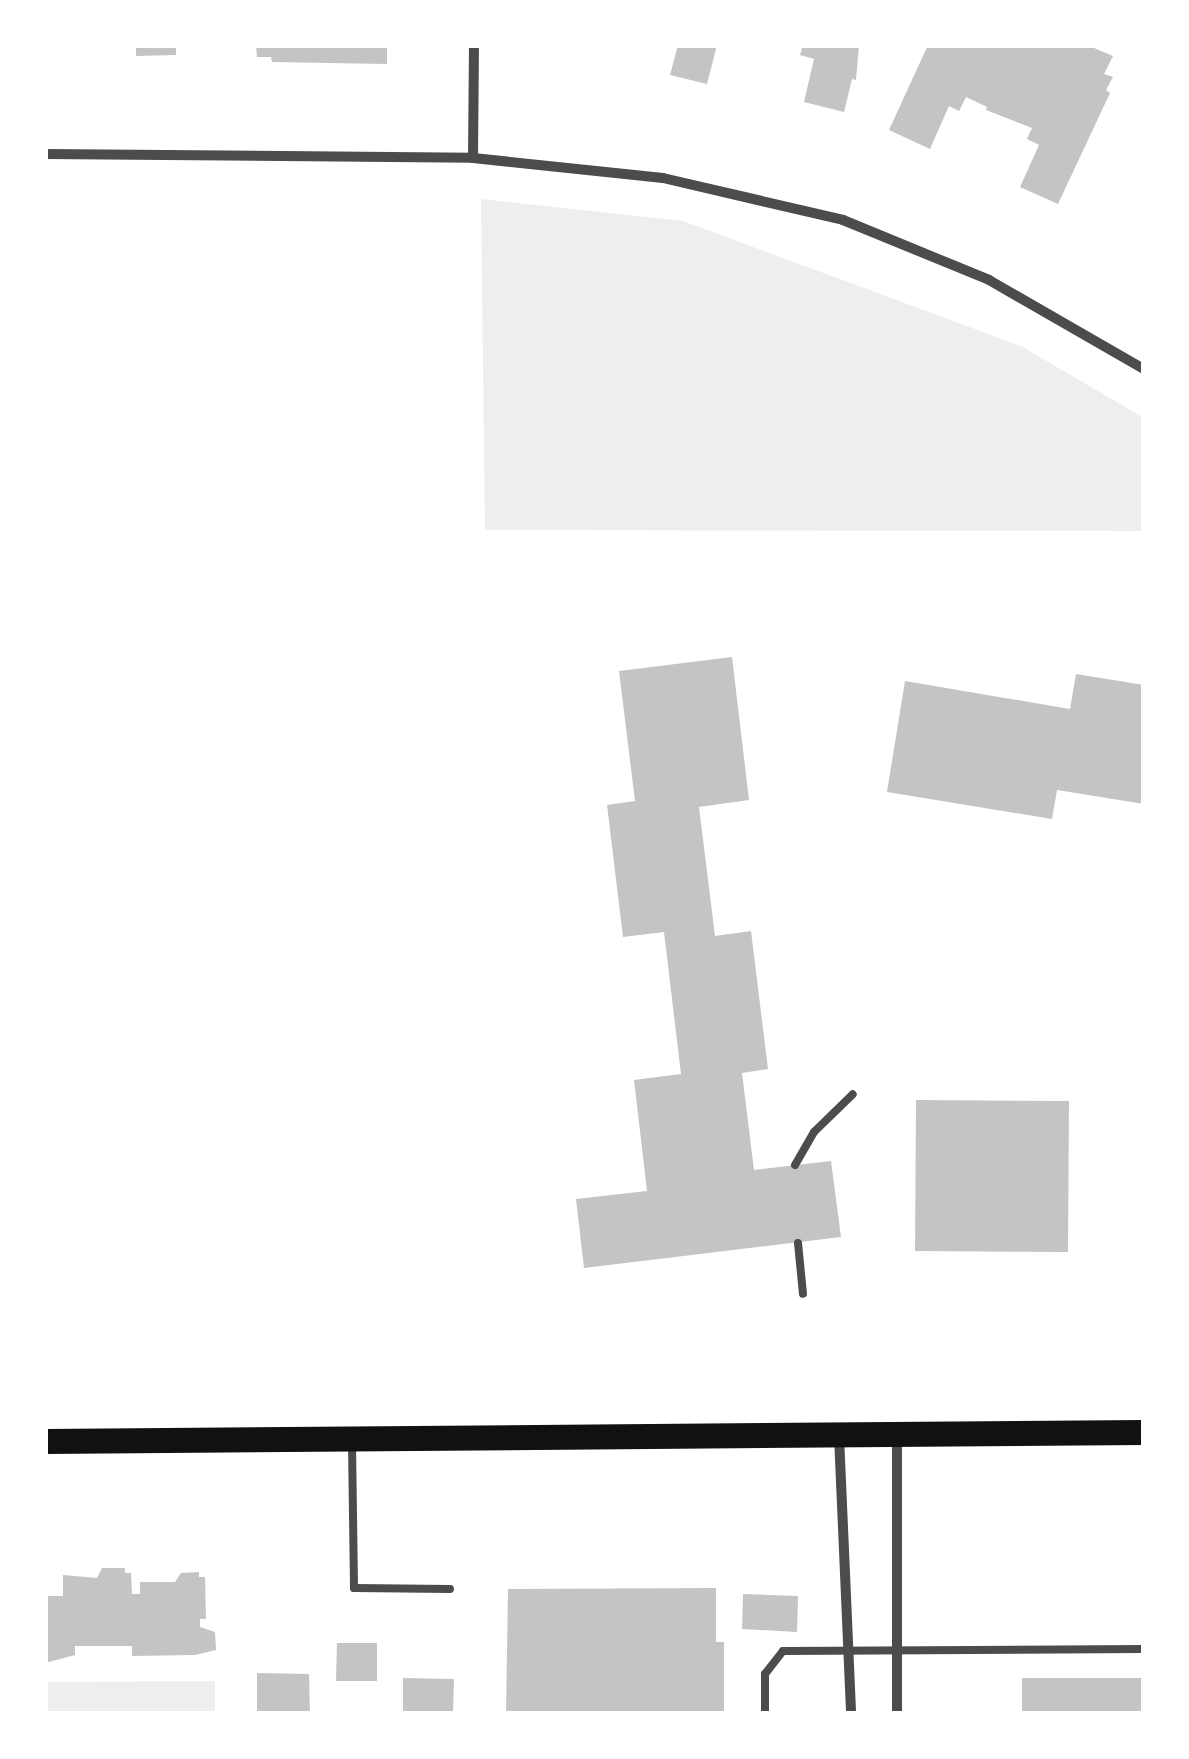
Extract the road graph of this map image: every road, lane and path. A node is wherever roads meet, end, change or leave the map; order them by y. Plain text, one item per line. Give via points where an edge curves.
1 (474, 45) edge
2 (45, 154) edge
3 (472, 158) junction
4 (1144, 369) edge
5 (854, 1094) dead end
6 (796, 1166) dead end
7 (798, 1242) dead end
8 (802, 1294) dead end
9 (1144, 1432) edge
10 (839, 1434) junction
11 (897, 1434) junction
12 (352, 1438) junction
13 (45, 1441) edge
14 (450, 1589) dead end
15 (1144, 1649) edge
16 (850, 1651) junction
17 (897, 1652) junction
18 (765, 1714) edge
19 (850, 1714) edge
20 (898, 1714) edge

1 - 3 street
2 - 3 street
3 - 4 street via 663,178 843,220 988,280
5 - 6 lane via 814,1132
7 - 8 lane
9 - 11 main road
10 - 11 main road
10 - 12 main road
10 - 16 street
11 - 17 street
12 - 13 main road
12 - 14 lane via 354,1588
15 - 17 lane
16 - 17 lane
16 - 18 lane via 783,1651 765,1674
16 - 19 street
17 - 20 street

